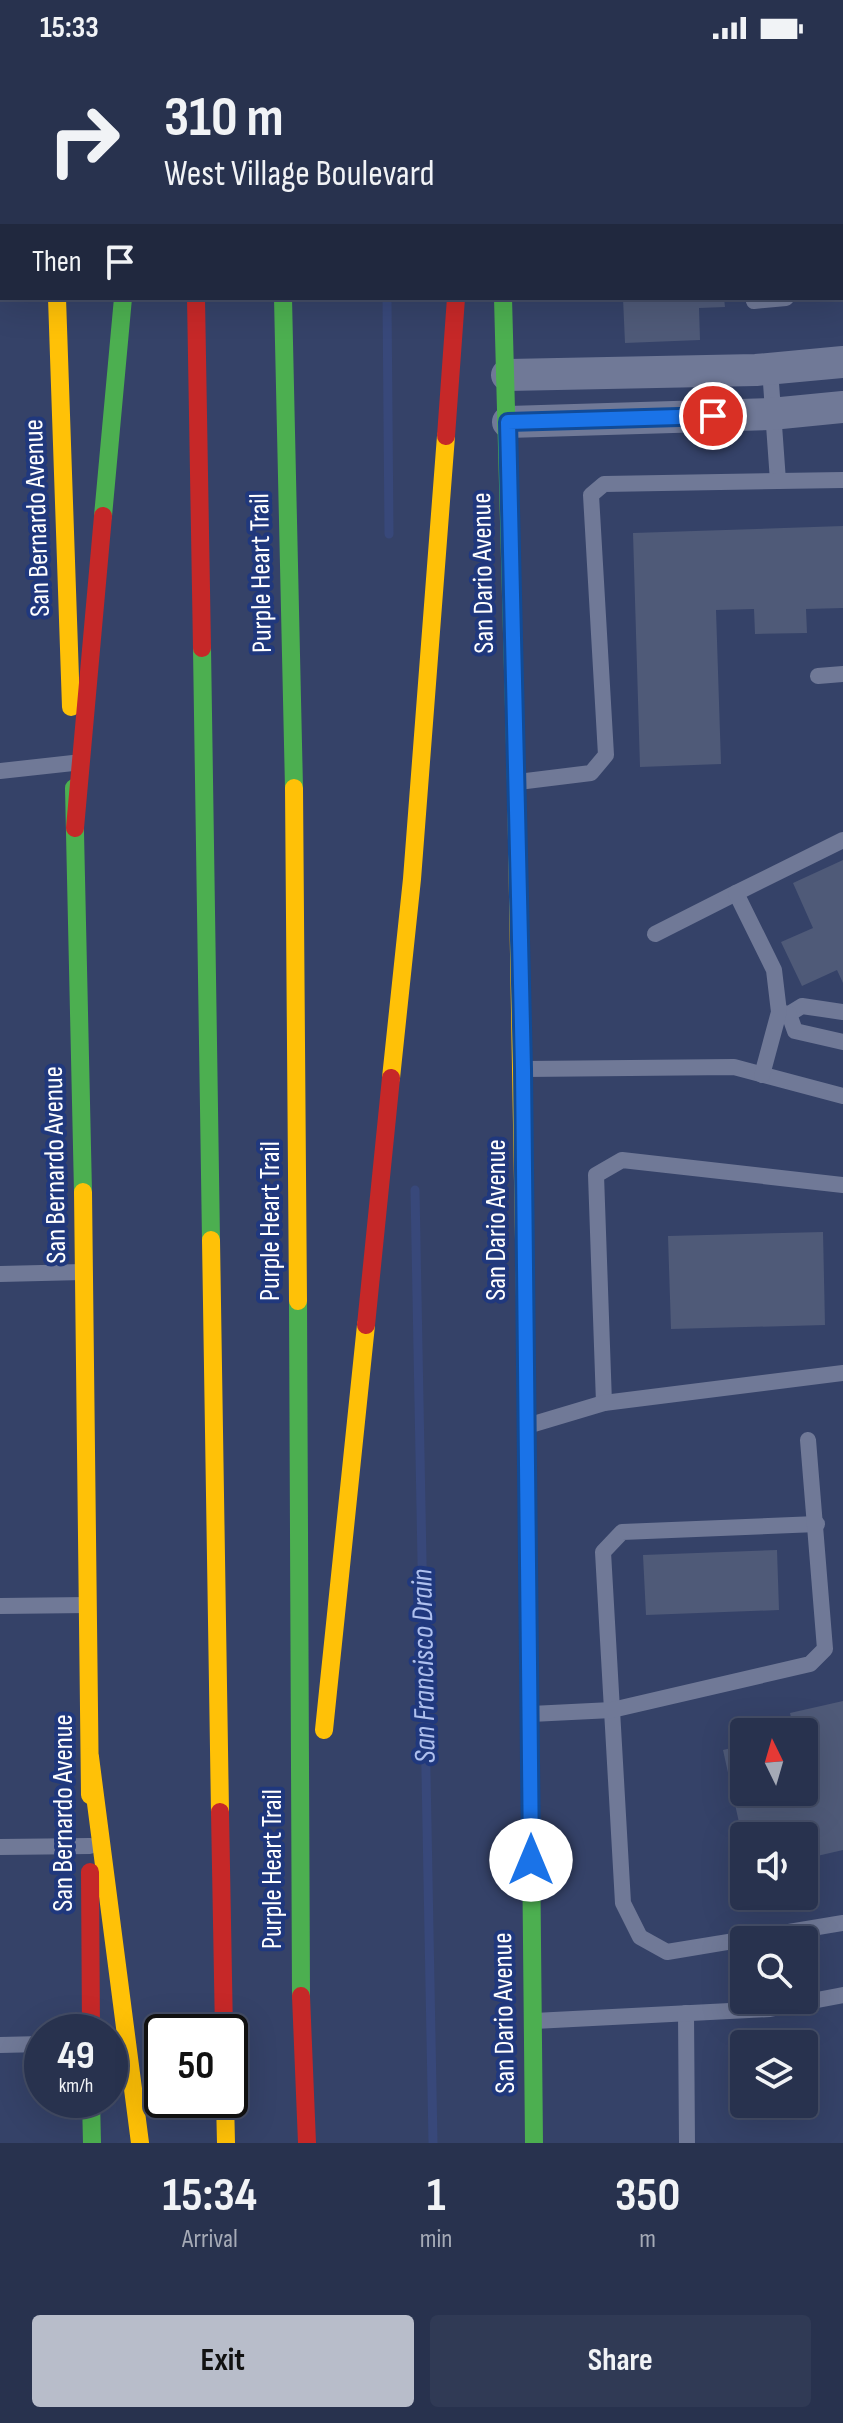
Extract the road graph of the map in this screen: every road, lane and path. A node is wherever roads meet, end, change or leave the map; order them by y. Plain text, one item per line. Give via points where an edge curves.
1 (57, 300) edge
2 (123, 300) edge
3 (196, 300) edge
4 (283, 300) edge
5 (456, 300) edge
6 (503, 300) edge
7 (843, 362) edge
8 (770, 369) junction
9 (507, 375) junction
10 (843, 407) edge
11 (771, 414) junction
12 (508, 422) junction
13 (843, 480) edge
14 (778, 481) junction
15 (843, 674) edge
16 (818, 676) dead end
17 (73, 763) junction
18 (0, 771) edge
19 (516, 782) junction
20 (75, 828) junction
21 (843, 840) edge
22 (736, 893) junction
23 (655, 934) dead end
24 (843, 1012) edge
25 (784, 1013) junction
26 (843, 1042) edge
27 (523, 1069) junction
28 (762, 1075) junction
29 (843, 1096) edge
30 (843, 1185) edge
31 (85, 1272) junction
32 (0, 1274) edge
33 (843, 1373) edge
34 (604, 1403) junction
35 (526, 1427) junction
36 (808, 1440) dead end
37 (817, 1524) junction
38 (90, 1605) junction
39 (0, 1606) edge
40 (612, 1710) junction
41 (530, 1714) junction
42 (90, 1757) junction
43 (90, 1846) junction
44 (0, 1847) edge
45 (843, 1923) edge
46 (300, 1959) junction
47 (843, 1995) edge
48 (686, 2013) junction
49 (91, 2014) edge
50 (224, 2014) edge
51 (533, 2022) junction
52 (24, 2044) edge
53 (0, 2045) edge
54 (91, 2118) edge
55 (225, 2118) edge
56 (92, 2143) edge
57 (140, 2143) edge
58 (226, 2143) edge
59 (307, 2143) edge
60 (534, 2143) edge
61 (687, 2143) edge

1 - 17 main road, San Bernardo Avenue
2 - 20 main road
3 - 50 main road, Purple Heart Trail
4 - 46 main road, Purple Heart Trail via 297,953
5 - 46 main road via 412,879
6 - 9 main road, San Dario Avenue
7 - 8 street
8 - 9 street
8 - 11 lane
9 - 12 main road, San Dario Avenue
10 - 11 street
11 - 12 street
11 - 14 lane
12 - 19 main road, San Dario Avenue
13 - 14 lane
14 - 19 lane via 604,484 591,495 606,755 591,773
15 - 16 lane
17 - 18 lane
17 - 20 main road, San Bernardo Avenue
19 - 27 main road, San Dario Avenue
20 - 31 main road, San Bernardo Avenue
21 - 22 lane
22 - 23 lane
22 - 25 lane via 774,970
24 - 25 lane via 802,1006
25 - 26 lane via 795,1031
25 - 28 lane
27 - 28 lane via 734,1067
27 - 35 main road, San Dario Avenue
28 - 29 lane
30 - 34 lane via 622,1160 596,1175
31 - 32 lane
31 - 38 main road, San Bernardo Avenue
33 - 34 lane
34 - 35 lane
35 - 41 main road, San Dario Avenue
36 - 37 lane
37 - 40 lane via 825,1649 810,1664
37 - 40 lane via 622,1532 603,1552
38 - 39 lane
38 - 42 main road, San Bernardo Avenue
40 - 41 lane
40 - 45 lane via 623,1903 640,1937 667,1952
41 - 51 main road, San Dario Avenue
42 - 43 main road, San Bernardo Avenue
42 - 57 main road
43 - 44 lane
43 - 49 main road, San Bernardo Avenue
46 - 59 main road, Purple Heart Trail
47 - 48 lane via 770,2009
48 - 51 lane
48 - 61 lane
51 - 60 main road, San Dario Avenue
52 - 53 lane
54 - 56 main road
55 - 58 main road

